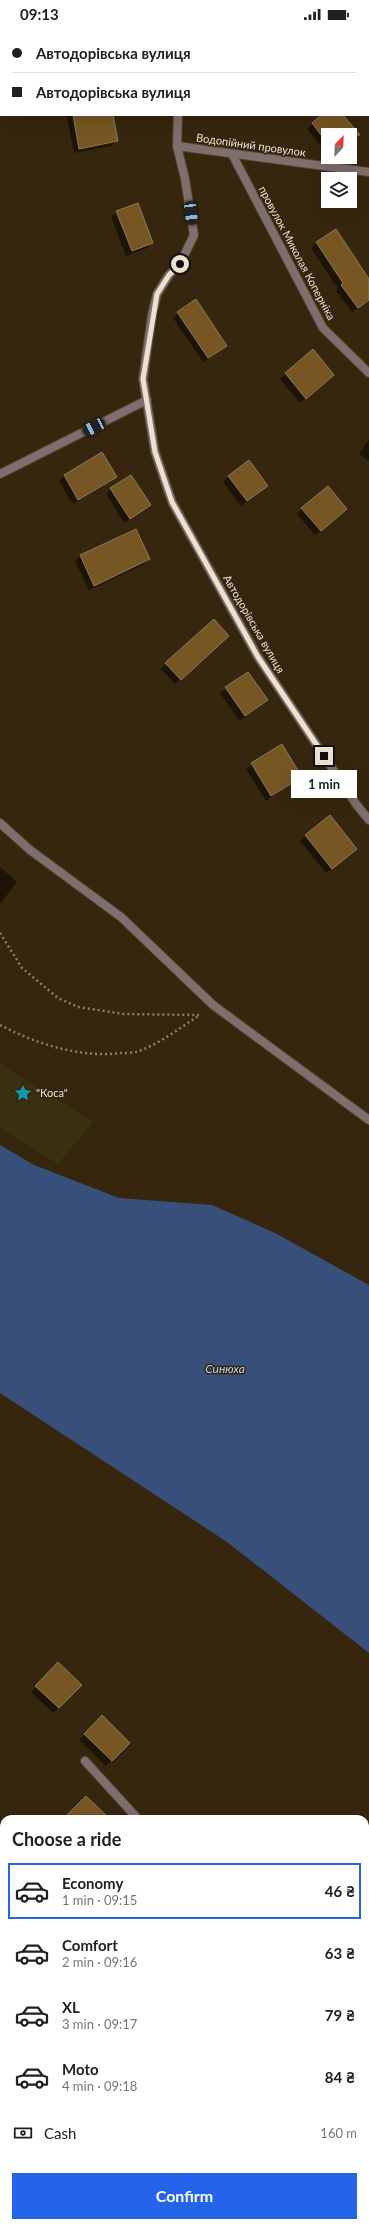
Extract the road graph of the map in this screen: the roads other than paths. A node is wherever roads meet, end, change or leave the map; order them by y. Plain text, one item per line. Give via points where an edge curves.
1 (178, 116) edge
2 (177, 146) junction
3 (232, 154) junction
4 (369, 172) edge
5 (369, 373) edge
6 (147, 400) junction
7 (0, 474) edge
8 (369, 820) edge
9 (0, 823) edge
10 (369, 1120) edge
11 (85, 1761) dead end
12 (134, 1815) edge

1 - 2 street, Автодорівська вулиця
2 - 3 street, Водопійний провулок
2 - 6 street, Автодорівська вулиця via 194,235 180,264 169,275 157,294 143,379
3 - 4 street, Водопійний провулок
3 - 5 street, провулок Миколая Коперніка via 323,328
6 - 7 street
6 - 8 street, Автодорівська вулиця via 155,452 172,502 258,657
9 - 10 street via 30,850 121,918 213,1006
11 - 12 street

